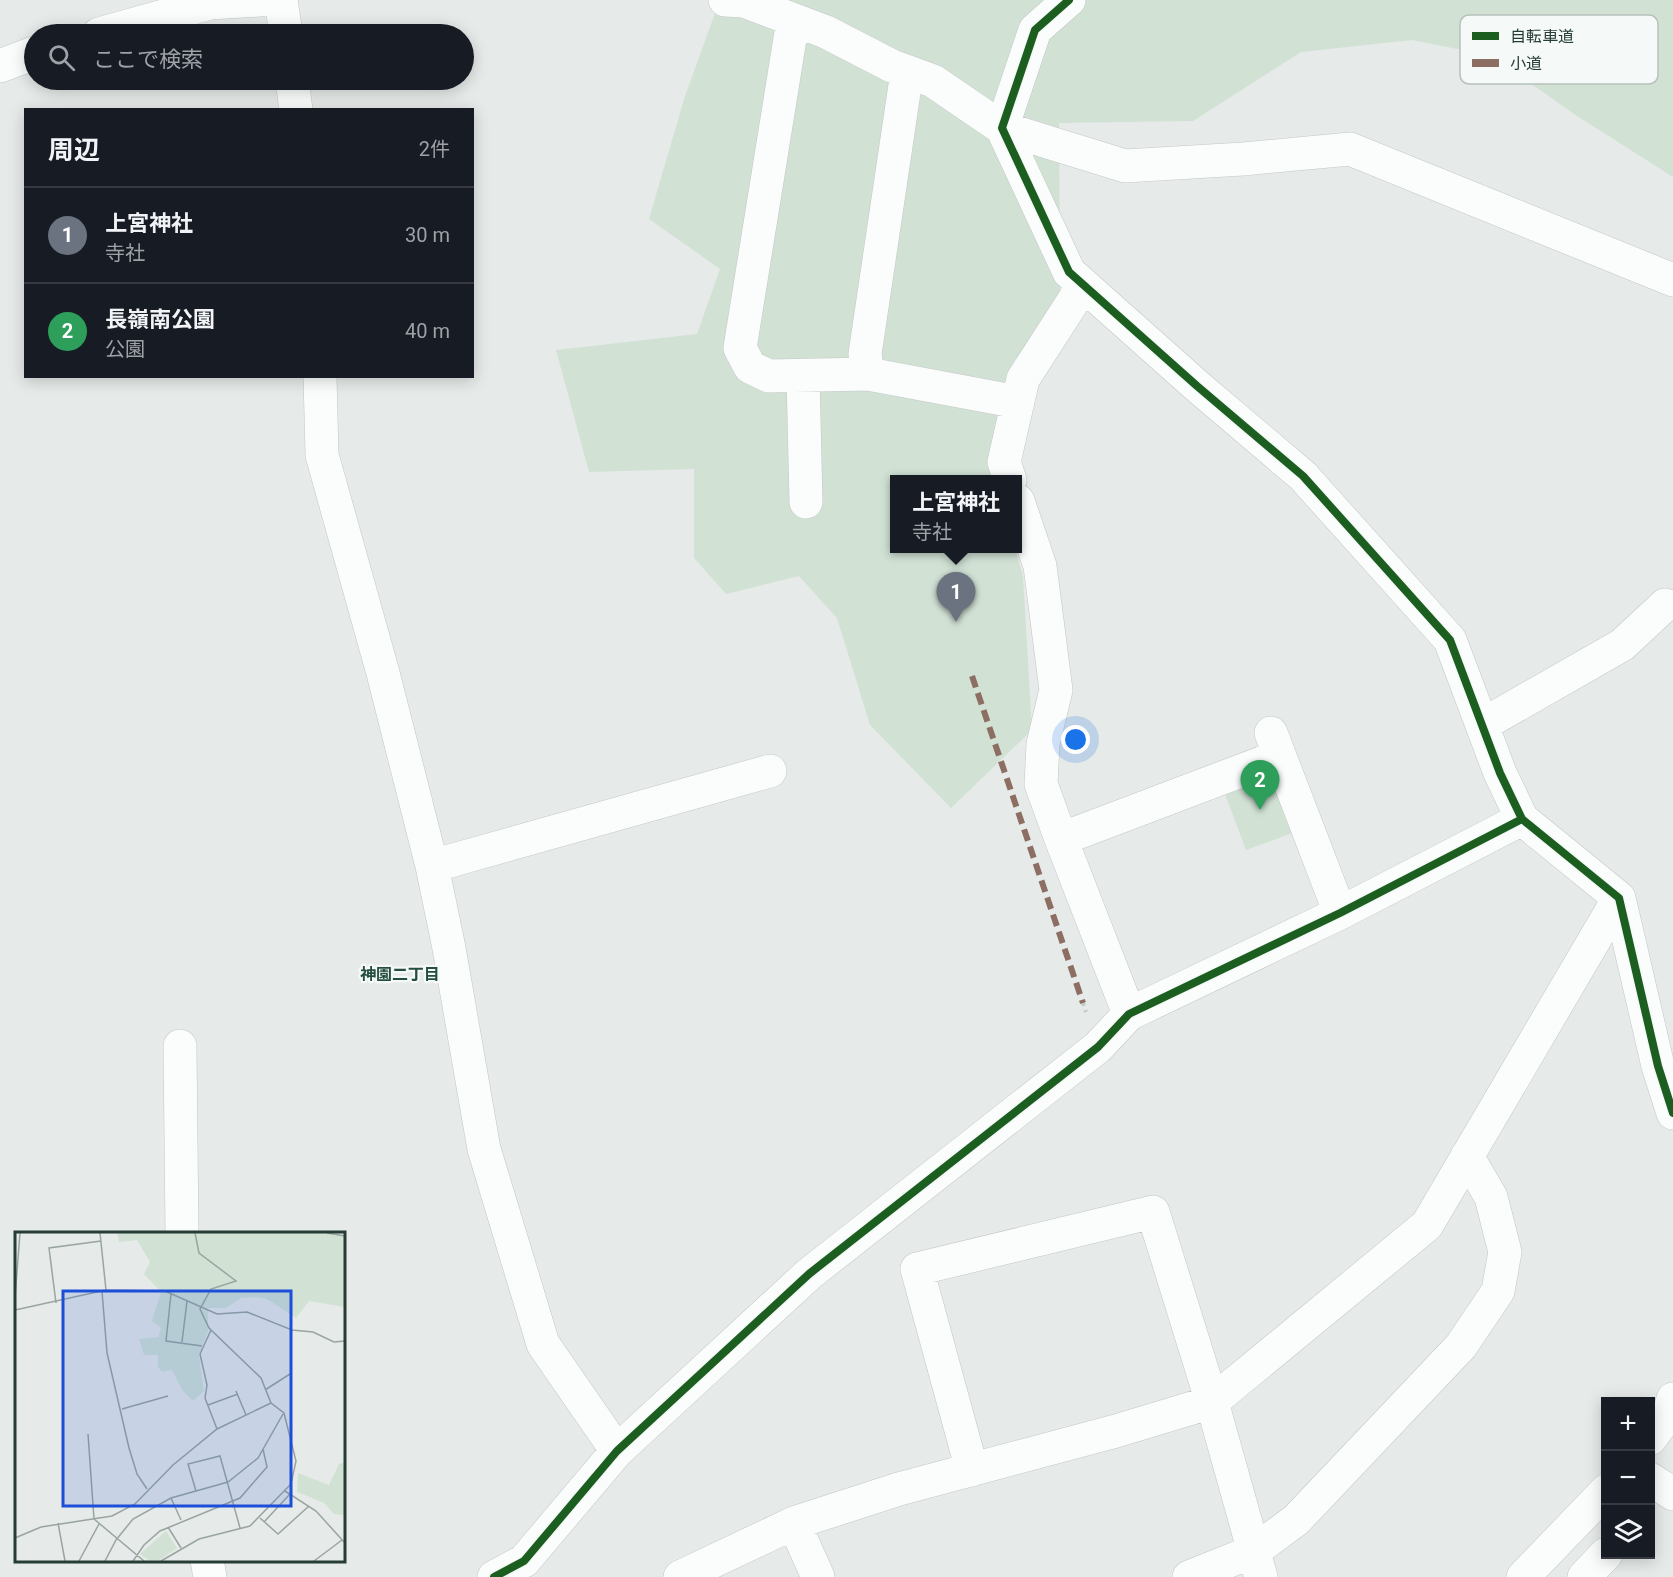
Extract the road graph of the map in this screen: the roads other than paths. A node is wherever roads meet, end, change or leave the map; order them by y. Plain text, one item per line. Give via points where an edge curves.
1 (260, 0) edge
2 (281, 0) edge
3 (725, 0) edge
4 (1069, 0) edge
5 (793, 20) junction
6 (135, 24) edge
7 (285, 24) edge
8 (24, 57) edge
9 (0, 66) edge
10 (907, 72) junction
11 (293, 90) edge
12 (296, 108) edge
13 (1002, 128) junction
14 (1673, 280) edge
15 (1083, 286) junction
16 (868, 374) junction
17 (803, 376) junction
18 (320, 378) edge
19 (1018, 402) junction
20 (1008, 475) edge
21 (806, 502) dead end
22 (1022, 515) edge
23 (1665, 605) dead end
24 (1482, 725) junction
25 (770, 771) dead end
26 (1522, 819) junction
27 (1060, 839) junction
28 (432, 866) junction
29 (1619, 898) junction
30 (1340, 913) junction
31 (1129, 1014) junction
32 (180, 1046) dead end
33 (1673, 1113) edge
34 (1467, 1156) junction
35 (182, 1232) edge
36 (1673, 1399) edge
37 (1212, 1402) junction
38 (1655, 1432) edge
39 (617, 1450) junction
40 (972, 1470) junction
41 (1601, 1495) edge
42 (794, 1523) junction
43 (1601, 1559) edge
44 (207, 1562) edge
45 (1258, 1564) edge
46 (210, 1577) edge
47 (494, 1577) edge
48 (680, 1577) edge
49 (818, 1577) edge
50 (1189, 1577) edge
51 (1523, 1577) edge
52 (1584, 1577) edge

1 - 6 street via 210,3
2 - 7 street
3 - 5 street via 744,1
4 - 13 street via 1035,30
5 - 10 street
5 - 17 street via 740,348 750,368 769,376
8 - 9 street
10 - 13 street via 933,81
10 - 16 street via 865,354
11 - 12 street
13 - 14 street via 1125,166 1350,149
13 - 15 street via 1069,272
15 - 19 street via 1023,379
15 - 24 street via 1310,484 1450,640
16 - 17 street
16 - 19 street
17 - 21 street
18 - 28 street via 322,455
19 - 20 street via 1004,462
22 - 27 street via 1040,566 1056,690 1043,744 1041,784
23 - 24 street via 1622,645
24 - 26 street
25 - 28 street
26 - 29 street
26 - 30 street
27 - 30 street via 1276,744
27 - 31 street
28 - 39 street via 484,1149 543,1344
29 - 33 street via 1658,1066
29 - 34 street
30 - 31 street
31 - 39 street via 1098,1047 808,1274
32 - 35 street
34 - 37 street via 1427,1225
34 - 45 street via 1491,1197 1504,1252 1498,1291 1461,1346
36 - 38 street via 1669,1413
37 - 40 street
37 - 40 street via 1153,1212 917,1269
37 - 45 street
39 - 47 street via 524,1561
40 - 42 street
41 - 51 street
42 - 48 street
42 - 49 street
43 - 52 street
44 - 46 street
45 - 50 street

